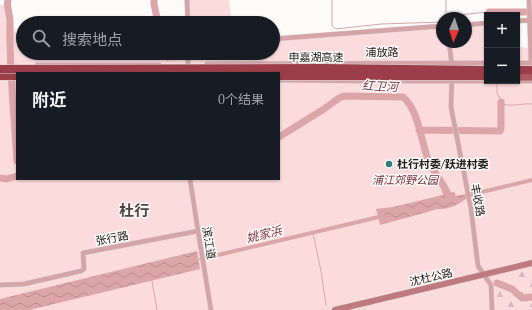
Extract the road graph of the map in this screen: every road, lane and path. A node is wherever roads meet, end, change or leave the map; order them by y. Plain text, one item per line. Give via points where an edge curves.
1 (187, 0) edge
2 (528, 0) edge
3 (188, 16) edge
4 (530, 19) edge
5 (520, 21) edge
6 (484, 23) edge
7 (472, 24) edge
8 (436, 26) edge
9 (280, 38) edge
10 (449, 48) edge
11 (188, 60) edge
12 (484, 63) edge
13 (520, 64) edge
14 (188, 65) junction
15 (450, 66) junction
16 (532, 66) edge
17 (1, 68) edge
18 (458, 68) dead end
19 (520, 68) edge
20 (484, 69) edge
21 (484, 69) edge
22 (19, 72) edge
23 (106, 72) edge
24 (15, 74) edge
25 (484, 76) edge
26 (484, 76) edge
27 (520, 76) edge
28 (532, 76) edge
29 (1, 77) edge
30 (280, 78) edge
31 (280, 78) edge
32 (453, 78) junction
33 (484, 81) edge
34 (520, 81) edge
35 (532, 81) edge
36 (190, 180) edge
37 (198, 231) junction
38 (532, 263) edge
39 (485, 275) junction
40 (0, 285) edge
41 (211, 310) edge
42 (335, 310) edge
43 (492, 310) edge

1 - 3 street
2 - 4 street
4 - 5 street
4 - 16 street
6 - 7 street
8 - 9 street
10 - 15 street, 丰收路
11 - 14 street
12 - 15 street, 浦放路
13 - 16 street
14 - 15 street, 浦放路
14 - 22 street, 浦放路 via 53,64 31,65
15 - 23 main road, 浦放路, bridge
15 - 32 street, 丰收路
16 - 19 highway
17 - 20 highway, 申嘉湖高速, bridge
17 - 24 main road, 浦放路, bridge
18 - 21 main road, bridge
24 - 29 highway
25 - 32 main road, bridge
26 - 31 highway, 申嘉湖高速, bridge
27 - 28 highway
30 - 32 main road, bridge
32 - 33 street
32 - 39 street, 丰收路 via 450,100 470,200 478,266
34 - 35 street
36 - 37 street, 滨江道
37 - 40 street, 张行路 via 83,253 85,266 81,271 24,284
37 - 41 street, 滨江道
38 - 39 street, 沈杜公路
39 - 42 street, 沈杜公路
39 - 43 street, 丰收路 via 491,285

